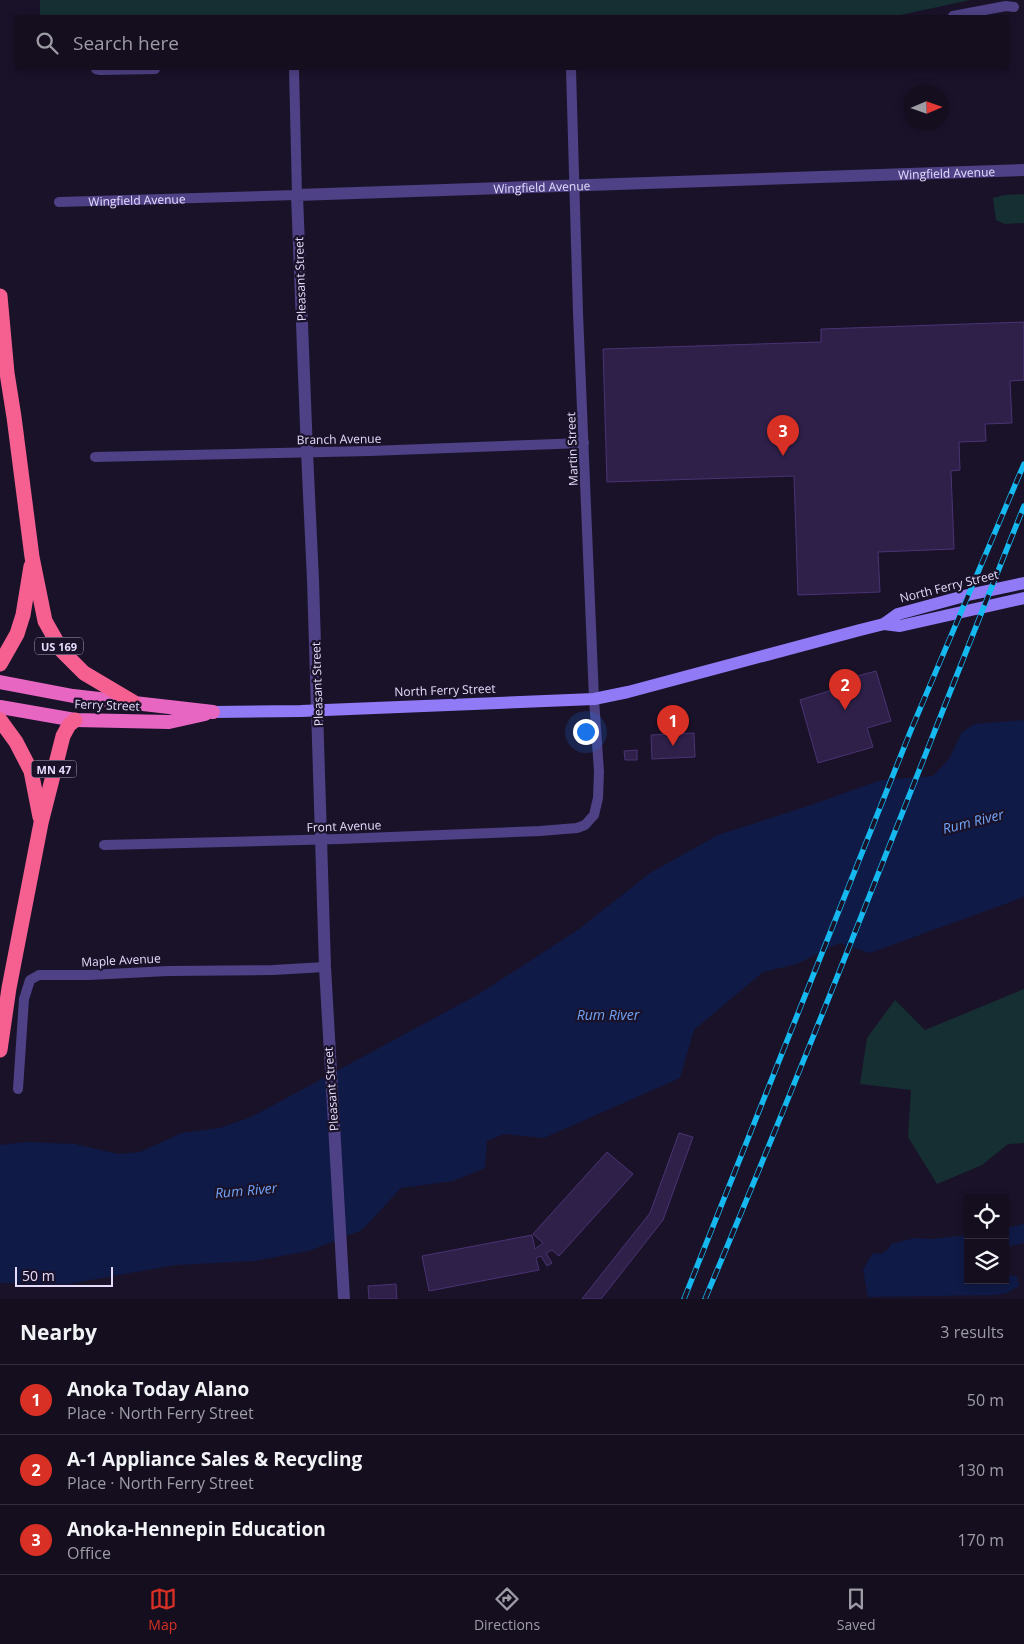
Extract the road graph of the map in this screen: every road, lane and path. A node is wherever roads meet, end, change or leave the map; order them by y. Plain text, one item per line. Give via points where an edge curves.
1 (1014, 7) dead end
2 (958, 15) edge
3 (294, 70) edge
4 (571, 70) edge
5 (1024, 170) edge
6 (573, 185) junction
7 (297, 195) junction
8 (58, 202) dead end
9 (0, 296) edge
10 (584, 443) junction
11 (306, 452) junction
12 (95, 457) dead end
13 (32, 557) junction
14 (1024, 584) edge
15 (1024, 598) edge
16 (884, 624) junction
17 (0, 664) edge
18 (0, 682) edge
19 (594, 699) junction
20 (133, 702) junction
21 (0, 707) edge
22 (318, 710) junction
23 (213, 712) junction
24 (0, 720) edge
25 (75, 720) junction
26 (41, 823) junction
27 (585, 825) joint
28 (321, 840) junction
29 (104, 845) dead end
30 (325, 967) junction
31 (0, 1050) edge
32 (18, 1089) dead end
33 (344, 1299) edge

1 - 2 street
3 - 7 street, Pleasant Street
4 - 6 street, Martin Street
5 - 6 street, Wingfield Avenue
6 - 7 street, Wingfield Avenue
6 - 10 street, Martin Street
7 - 8 street, Wingfield Avenue
7 - 11 street, Pleasant Street
9 - 13 highway, US 169
10 - 11 street, Branch Avenue
10 - 19 street, Martin Street
11 - 12 street, Branch Avenue
11 - 22 street, Pleasant Street
13 - 17 highway via 23,615 17,634
13 - 20 highway, US 169 via 45,621 62,651 84,673
14 - 16 main road, North Ferry Street via 968,594 898,614
15 - 16 main road, North Ferry Street via 900,626
16 - 19 main road, North Ferry Street
18 - 20 highway, North Ferry Street / US 169 via 73,696
19 - 22 main road, North Ferry Street
19 - 27 street, Martin Street via 598,798 594,815
20 - 23 highway, North Ferry Street / US 169
21 - 25 highway, Ferry Street
22 - 23 main road, North Ferry Street
22 - 28 street, Pleasant Street
23 - 25 highway, Ferry Street via 169,722
24 - 26 highway via 31,771
25 - 26 highway, MN 47 via 63,736
26 - 31 highway, MN 47
27 - 28 street, Front Avenue via 540,831
28 - 29 street, Front Avenue
28 - 30 street, Pleasant Street
30 - 32 street, Maple Avenue via 39,975 30,980 24,999
30 - 33 street, Pleasant Street

